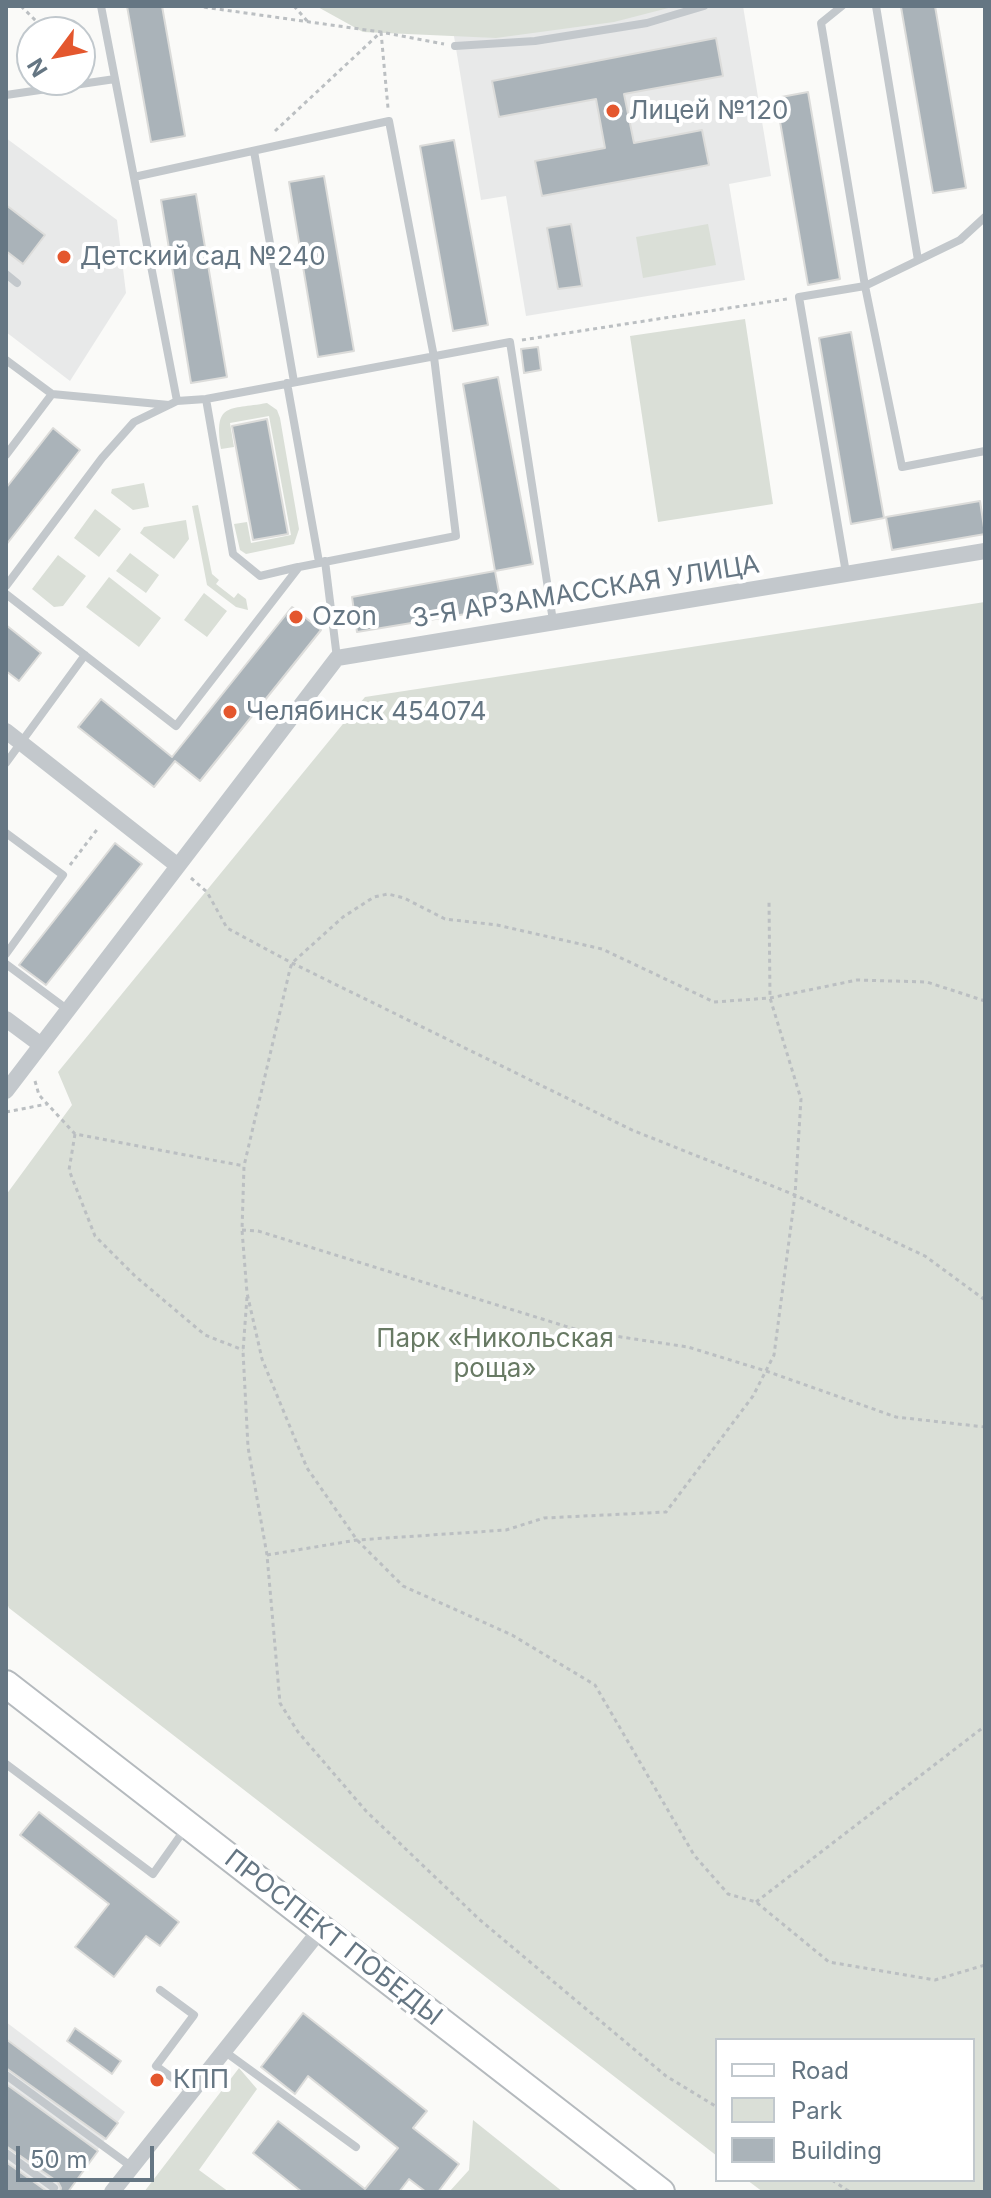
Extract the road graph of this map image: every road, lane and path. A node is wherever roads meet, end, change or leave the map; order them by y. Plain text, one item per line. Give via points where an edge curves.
1 (101, 6) edge
2 (196, 6) edge
3 (294, 6) edge
4 (704, 6) edge
5 (842, 6) edge
6 (876, 6) edge
7 (308, 22) junction
8 (381, 32) junction
9 (455, 46) joint
10 (115, 79) junction
11 (6, 95) edge
12 (389, 121) junction
13 (254, 151) junction
14 (134, 177) junction
15 (985, 217) edge
16 (918, 260) junction
17 (6, 274) edge
18 (17, 283) dead end
19 (865, 286) junction
20 (799, 297) junction
21 (510, 342) junction
22 (434, 357) junction
23 (7, 363) edge
24 (291, 383) junction
25 (52, 394) junction
26 (206, 399) junction
27 (173, 403) junction
28 (985, 451) edge
29 (6, 455) edge
30 (985, 551) edge
31 (322, 562) junction
32 (299, 567) junction
33 (846, 573) junction
34 (6, 586) edge
35 (6, 594) edge
36 (553, 621) junction
37 (85, 655) junction
38 (337, 658) junction
39 (6, 731) edge
40 (20, 743) junction
41 (6, 763) edge
42 (109, 813) junction
43 (6, 833) edge
44 (178, 866) junction
45 (63, 875) junction
46 (769, 900) dead end
47 (6, 954) edge
48 (292, 963) junction
49 (6, 964) edge
50 (770, 998) junction
51 (985, 1001) edge
52 (68, 1010) junction
53 (6, 1019) edge
54 (41, 1045) junction
55 (30, 1060) junction
56 (6, 1091) edge
57 (47, 1104) junction
58 (6, 1112) edge
59 (75, 1134) junction
60 (244, 1166) junction
61 (795, 1195) junction
62 (242, 1230) junction
63 (247, 1293) junction
64 (985, 1300) edge
65 (243, 1351) junction
66 (766, 1371) junction
67 (985, 1427) edge
68 (357, 1540) junction
69 (267, 1555) junction
70 (6, 1684) edge
71 (985, 1726) edge
72 (8, 1769) edge
73 (188, 1825) junction
74 (756, 1902) junction
75 (321, 1929) junction
76 (985, 1965) edge
77 (160, 1990) dead end
78 (224, 2051) junction
79 (6, 2075) edge
80 (192, 2092) junction
81 (715, 2106) edge
82 (356, 2147) dead end
83 (6, 2153) edge
84 (132, 2167) junction
85 (54, 2188) dead end
86 (112, 2192) edge
87 (661, 2192) edge

1 - 10 lane
2 - 7 path
3 - 7 path
4 - 9 lane via 647,23 549,39
5 - 19 lane via 821,23
6 - 16 lane
7 - 8 path
8 - 9 path
8 - 12 path
8 - 13 path
10 - 11 lane
10 - 14 lane
12 - 13 lane
12 - 22 lane
13 - 14 lane
13 - 24 lane
14 - 27 lane
15 - 16 lane via 960,240
16 - 19 lane
17 - 18 lane
19 - 20 lane
19 - 28 lane via 902,467
20 - 21 path
20 - 33 lane
21 - 22 lane
21 - 36 lane
22 - 24 lane
22 - 31 lane via 456,536
23 - 25 lane
24 - 26 lane
24 - 31 lane
25 - 27 lane
25 - 29 lane
26 - 27 lane
26 - 32 lane via 233,554 260,576
27 - 34 lane via 134,422
30 - 33 street, 3-Я АРЗАМАССКАЯ УЛИЦА
31 - 32 lane
31 - 38 lane
32 - 37 lane via 176,726
33 - 36 street, 3-Я АРЗАМАССКАЯ УЛИЦА
35 - 37 lane
36 - 38 street, 3-Я АРЗАМАССКАЯ УЛИЦА
37 - 40 lane
38 - 44 street
39 - 40 street
40 - 41 lane
40 - 42 street
42 - 44 street
42 - 45 path
43 - 45 lane
44 - 48 path via 207,892 227,928
44 - 52 street
45 - 47 lane
46 - 50 path
48 - 50 path via 343,917 388,894 445,919 602,949 714,1002
48 - 60 path
48 - 61 path via 632,1130
49 - 52 lane
50 - 51 path via 857,980 927,982
50 - 61 path via 801,1099
52 - 54 street
53 - 54 street
54 - 55 street
55 - 56 street
55 - 57 path via 39,1095
57 - 58 path
57 - 59 path
59 - 60 path
59 - 65 path via 69,1170 95,1236 205,1335
60 - 62 path
61 - 64 path via 925,1256
61 - 66 path via 774,1355
62 - 63 path
62 - 66 path via 581,1331 688,1347
63 - 65 path
63 - 68 path via 262,1359 307,1468
65 - 69 path via 248,1447
66 - 67 path via 896,1417
66 - 68 path via 666,1512 544,1518 506,1530
68 - 69 path
68 - 74 path via 403,1586 512,1635 595,1685 694,1855 728,1894
69 - 81 path via 280,1703 298,1732 366,1811 480,1920 666,2076
70 - 73 main road, ПРОСПЕКТ ПОБЕДЫ
71 - 74 path
72 - 73 lane via 153,1874
73 - 75 main road, ПРОСПЕКТ ПОБЕДЫ
74 - 76 path via 829,1962 935,1980
75 - 78 street
75 - 87 main road, ПРОСПЕКТ ПОБЕДЫ
77 - 80 lane via 194,2015 156,2066
78 - 80 street
78 - 82 lane
79 - 84 lane
80 - 84 street
83 - 85 lane
84 - 86 street

